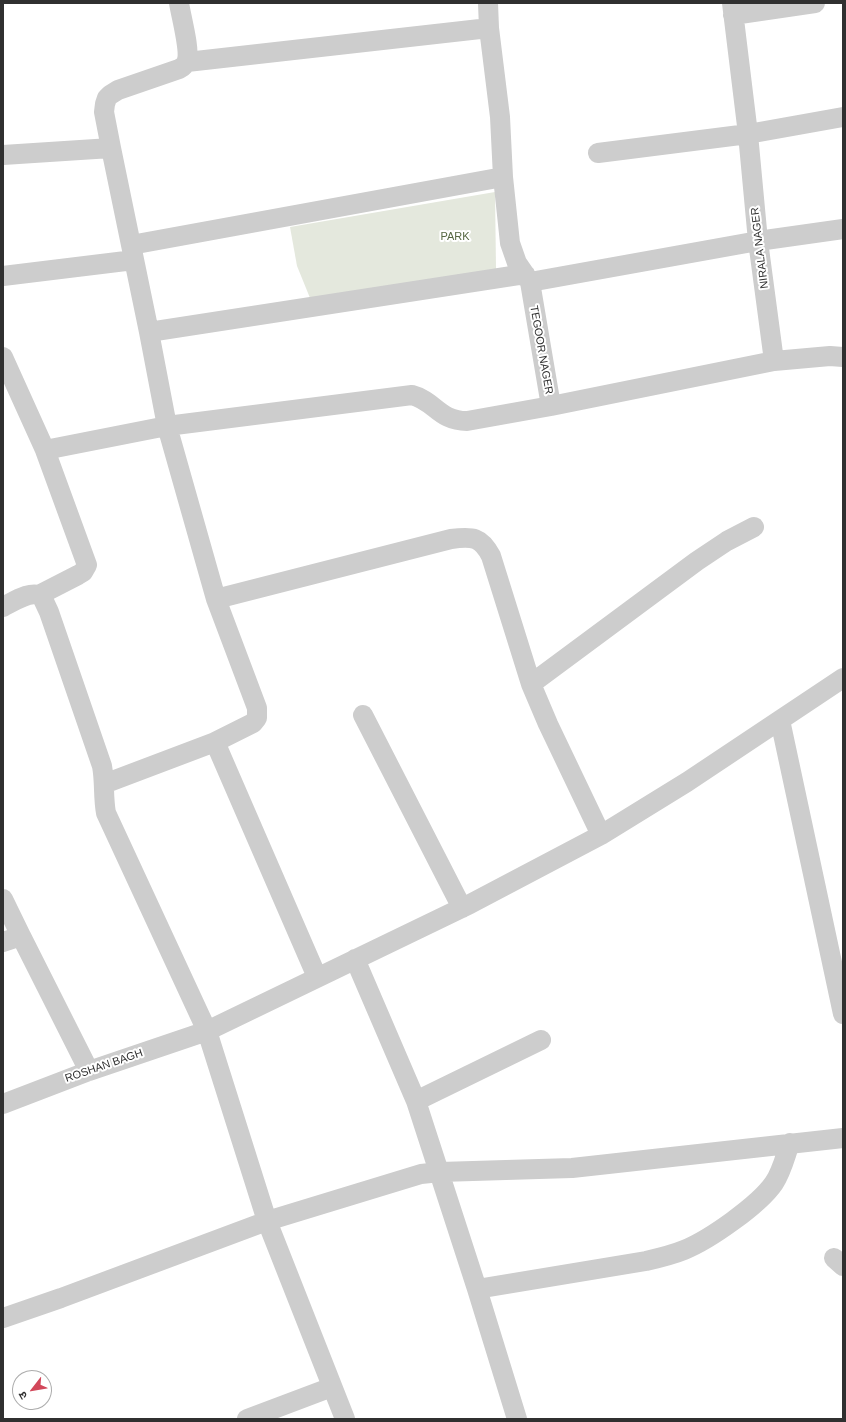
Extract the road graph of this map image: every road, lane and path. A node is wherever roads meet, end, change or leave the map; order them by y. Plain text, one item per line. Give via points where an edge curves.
1 (179, 3) edge
2 (488, 3) edge
3 (815, 3) edge
4 (732, 9) edge
5 (489, 28) junction
6 (186, 62) junction
7 (843, 117) edge
8 (748, 134) junction
9 (111, 148) junction
10 (598, 154) dead end
11 (3, 155) edge
12 (504, 177) junction
13 (843, 229) edge
14 (758, 241) junction
15 (133, 253) junction
16 (3, 276) edge
17 (527, 278) junction
18 (150, 332) junction
19 (3, 357) edge
20 (843, 357) edge
21 (774, 361) junction
22 (551, 406) junction
23 (167, 426) junction
24 (45, 450) junction
25 (754, 527) dead end
26 (39, 595) junction
27 (216, 599) junction
28 (3, 607) edge
29 (843, 678) edge
30 (531, 684) junction
31 (363, 715) dead end
32 (780, 720) junction
33 (215, 742) junction
34 (104, 784) junction
35 (601, 835) junction
36 (3, 899) edge
37 (462, 908) junction
38 (12, 939) edge
39 (355, 959) junction
40 (316, 977) junction
41 (843, 1014) edge
42 (207, 1031) junction
43 (541, 1040) dead end
44 (90, 1070) junction
45 (416, 1101) junction
46 (3, 1104) edge
47 (843, 1138) edge
48 (790, 1143) junction
49 (440, 1172) junction
50 (267, 1221) junction
51 (477, 1289) junction
52 (3, 1318) edge
53 (332, 1387) junction
54 (247, 1419) edge
55 (345, 1419) edge
56 (517, 1419) edge

1 - 6 street via 188,53
2 - 5 street, TEGOOR NAGER
3 - 4 street
4 - 8 street, NIRALA NAGER
5 - 6 street
5 - 12 street, TEGOOR NAGER
6 - 9 street via 179,69 118,90 107,98 104,112
7 - 8 street
8 - 10 street
8 - 14 street, NIRALA NAGER
9 - 11 street
9 - 15 street
12 - 15 street
12 - 17 street, TEGOOR NAGER via 510,243 517,263
13 - 14 street
14 - 17 street
14 - 21 street, NIRALA NAGER
15 - 16 street
15 - 18 street
17 - 18 street
17 - 22 street, TEGOOR NAGER
18 - 23 street
19 - 24 street
20 - 21 street, TEGOOR NAGER
21 - 22 street, TEGOOR NAGER
22 - 23 street via 459,421 448,418 425,400 412,395
23 - 24 street
23 - 27 street
24 - 26 street via 87,565 83,572
25 - 30 street via 697,561
26 - 28 street via 29,595
26 - 34 street via 52,619 102,766
27 - 30 street via 451,539 470,537 480,541 491,556
27 - 33 street via 258,713 251,725
29 - 32 street, ROSHAN BAGH
30 - 35 street
31 - 37 street
32 - 35 street, ROSHAN BAGH
32 - 41 street
33 - 34 street
33 - 40 street
34 - 42 street via 106,813
35 - 37 street, ROSHAN BAGH
36 - 38 street
37 - 39 street, ROSHAN BAGH
38 - 44 street
39 - 40 street, ROSHAN BAGH
39 - 45 street
40 - 42 street, ROSHAN BAGH
42 - 44 street, ROSHAN BAGH
42 - 50 street
43 - 45 street
44 - 46 street, ROSHAN BAGH
45 - 49 street
47 - 48 street
48 - 49 street via 572,1168
48 - 51 street via 778,1177 760,1201 710,1236 686,1249 646,1261
49 - 50 street via 421,1174
49 - 51 street
50 - 52 street
50 - 53 street
51 - 56 street
53 - 54 street
53 - 55 street

